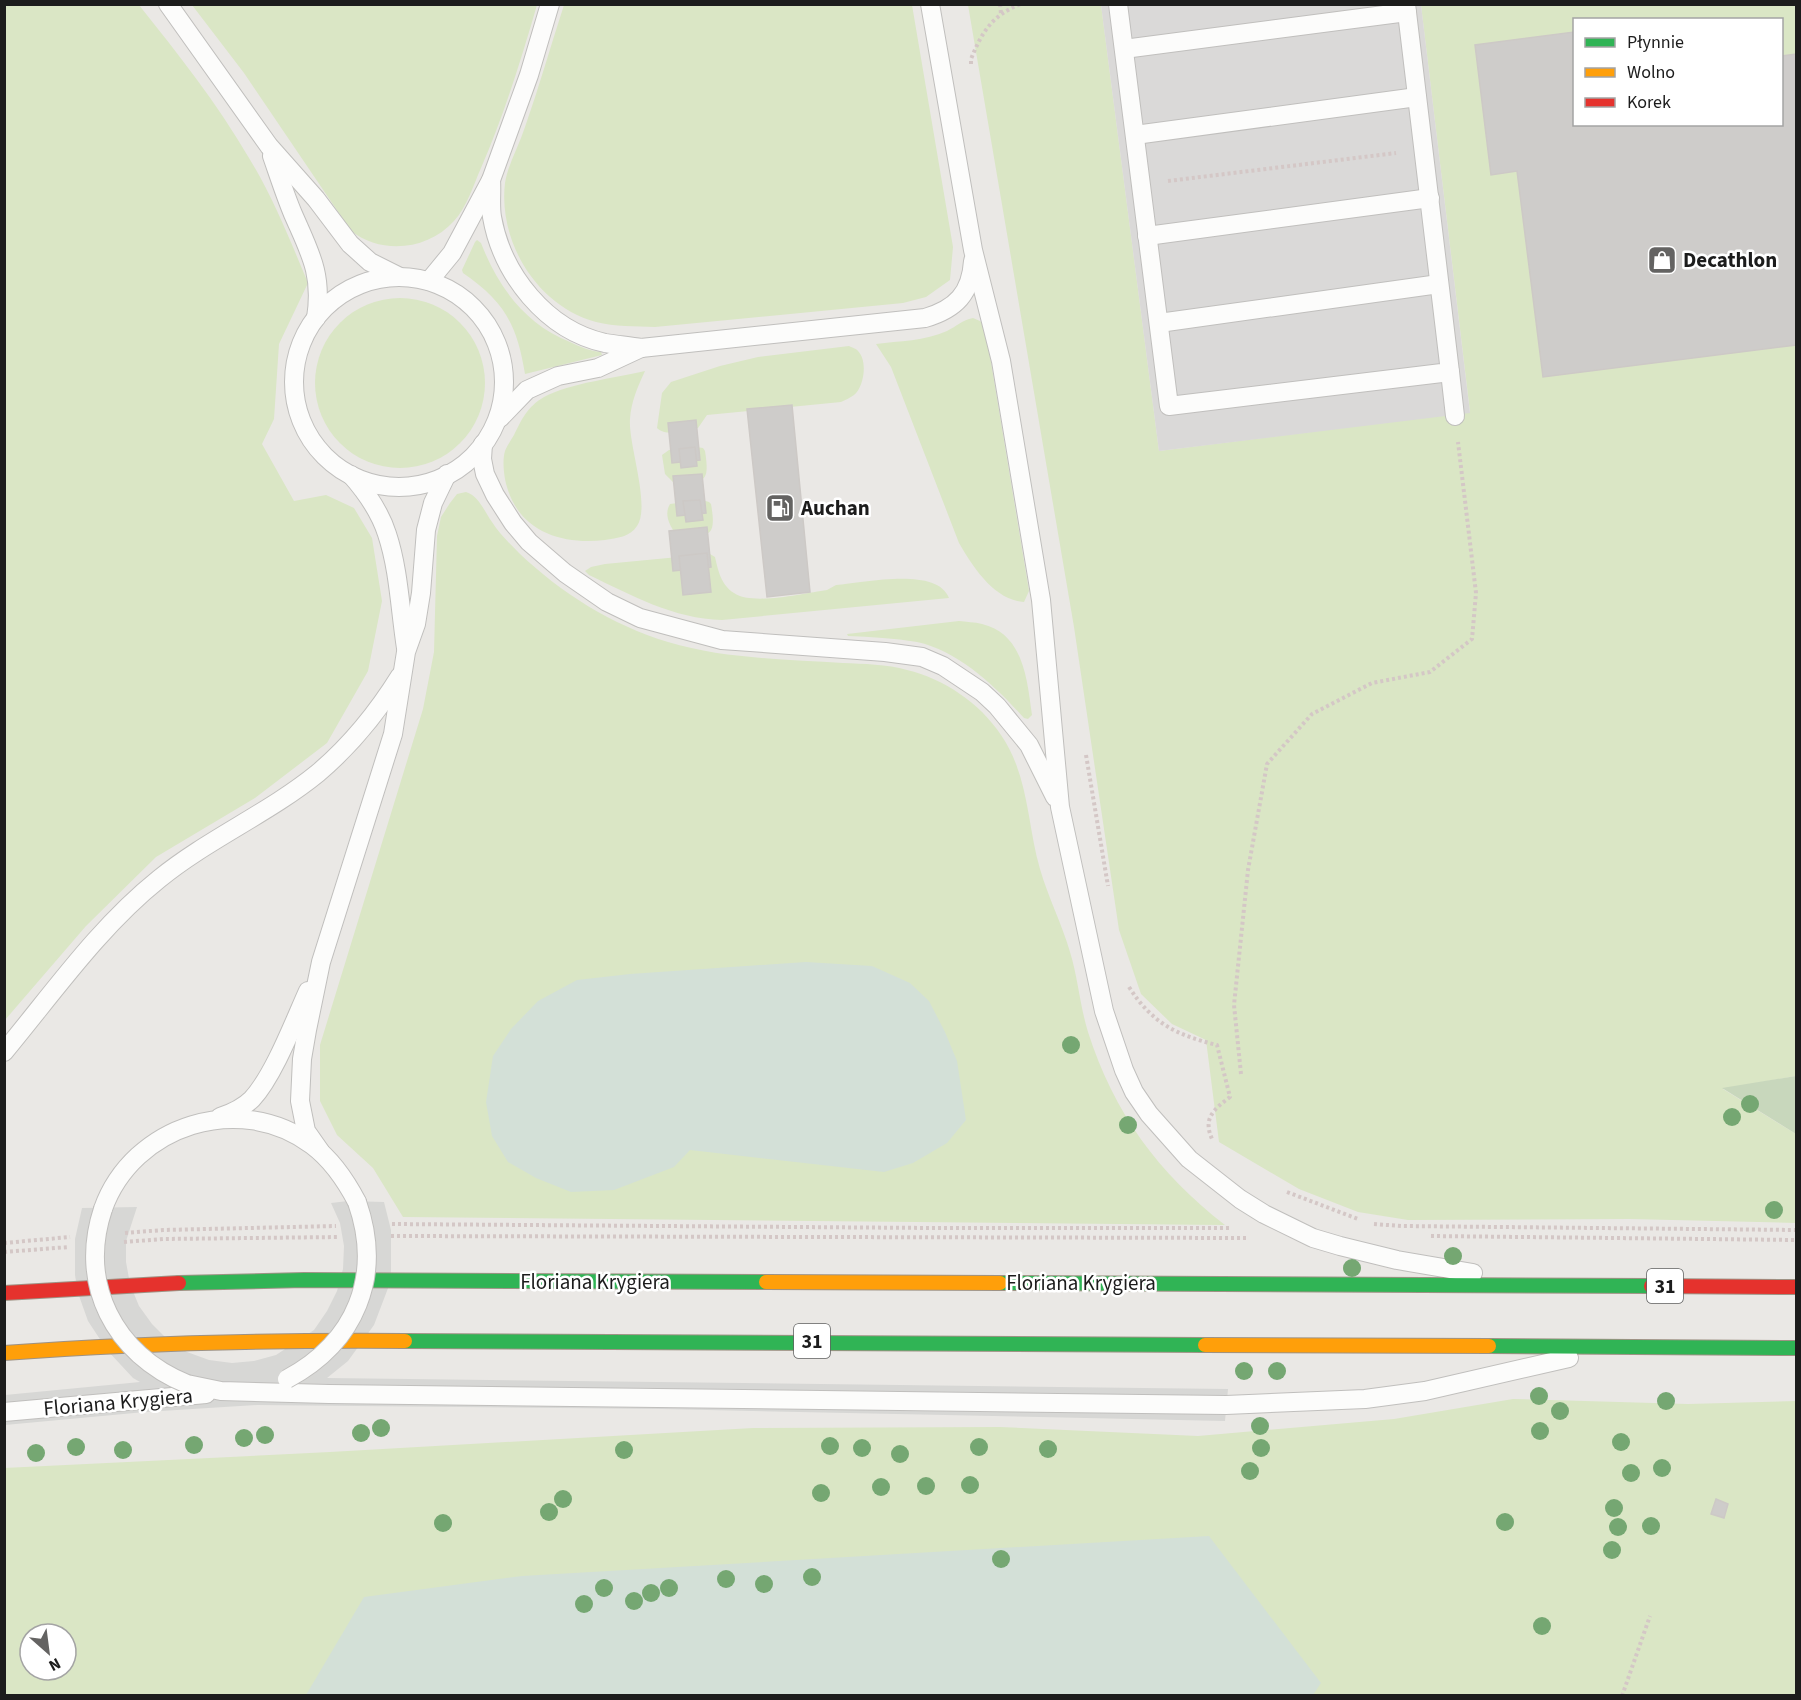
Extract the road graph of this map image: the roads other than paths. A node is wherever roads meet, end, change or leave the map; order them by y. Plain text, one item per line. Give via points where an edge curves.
1 (168, 4) edge
2 (550, 4) edge
3 (930, 4) edge
4 (1118, 4) edge
5 (1406, 8) edge
6 (1124, 49) junction
7 (1417, 97) junction
8 (1135, 135) junction
9 (269, 146) junction
10 (491, 180) junction
11 (1430, 198) junction
12 (1147, 236) junction
13 (973, 250) junction
14 (400, 277) junction
15 (429, 281) junction
16 (1439, 284) junction
17 (316, 318) junction
18 (1159, 323) junction
19 (641, 348) junction
20 (1450, 372) junction
21 (1455, 416) road end
22 (496, 421) junction
23 (483, 444) junction
24 (350, 474) junction
25 (447, 474) junction
26 (405, 660) junction
27 (1060, 807) junction
28 (321, 962) junction
29 (4, 1052) edge
30 (213, 1119) junction
31 (320, 1151) junction
32 (1534, 1285) junction
33 (1797, 1287) edge
34 (4, 1293) edge
35 (1620, 1346) junction
36 (1797, 1348) edge
37 (4, 1353) edge
38 (238, 1391) junction
39 (4, 1412) edge

1 - 9 lane
2 - 10 lane
3 - 13 lane
4 - 6 lane
5 - 6 lane
5 - 7 lane
6 - 8 lane
7 - 8 lane
7 - 11 lane
8 - 12 lane
9 - 14 lane via 350,244 370,262
9 - 17 lane via 315,266 319,300
10 - 15 lane via 452,253
10 - 19 lane via 492,216 501,250 517,282 541,308 570,329 603,343
11 - 12 lane
11 - 16 lane
12 - 18 lane
13 - 19 lane via 969,284 959,301 942,313 909,320
13 - 27 lane via 1001,361 1041,600
14 - 15 lane
14 - 17 lane via 380,278 353,288
15 - 22 lane via 468,302 494,336 504,379
16 - 18 lane
16 - 20 lane
17 - 24 lane via 306,333 295,368 297,404 315,445
18 - 20 lane via 1169,406
19 - 22 lane via 598,368 558,376 527,390
20 - 21 lane
22 - 23 lane
23 - 25 lane via 471,458
23 - 27 lane via 485,474 513,523 565,573 607,602 640,618 722,640 885,652 922,657 943,666 997,706 1029,745
24 - 25 lane via 373,483 398,486 423,483
24 - 26 lane via 374,504 387,533
25 - 26 lane via 426,530 416,624
26 - 28 lane via 393,734
26 - 29 lane via 384,701 342,752 316,774 177,864 117,917
27 - 32 lane via 1111,1036 1134,1092 1161,1129 1190,1159 1240,1199 1313,1238 1370,1254
28 - 30 lane via 258,1090 243,1107
28 - 31 lane via 300,1088 303,1122
30 - 31 lane, Floriana Krygiera via 270,1124
30 - 38 lane, Floriana Krygiera, bridge via 180,1128 160,1139 141,1152 118,1178 103,1209 96,1242 96,1276 106,1308 123,1338 147,1362 176,1380 209,1389
31 - 38 lane, Floriana Krygiera, bridge via 343,1176 365,1228 368,1262 361,1296 347,1327 307,1368 277,1383
32 - 33 main road, Floriana Krygiera / 31
32 - 34 main road, Floriana Krygiera / 31 via 304,1280 158,1283
35 - 36 main road, Floriana Krygiera / 31
35 - 37 main road, Floriana Krygiera / 31 via 277,1340
35 - 38 lane, Floriana Krygiera via 1425,1391 1365,1399 1226,1405
38 - 39 lane, Floriana Krygiera

